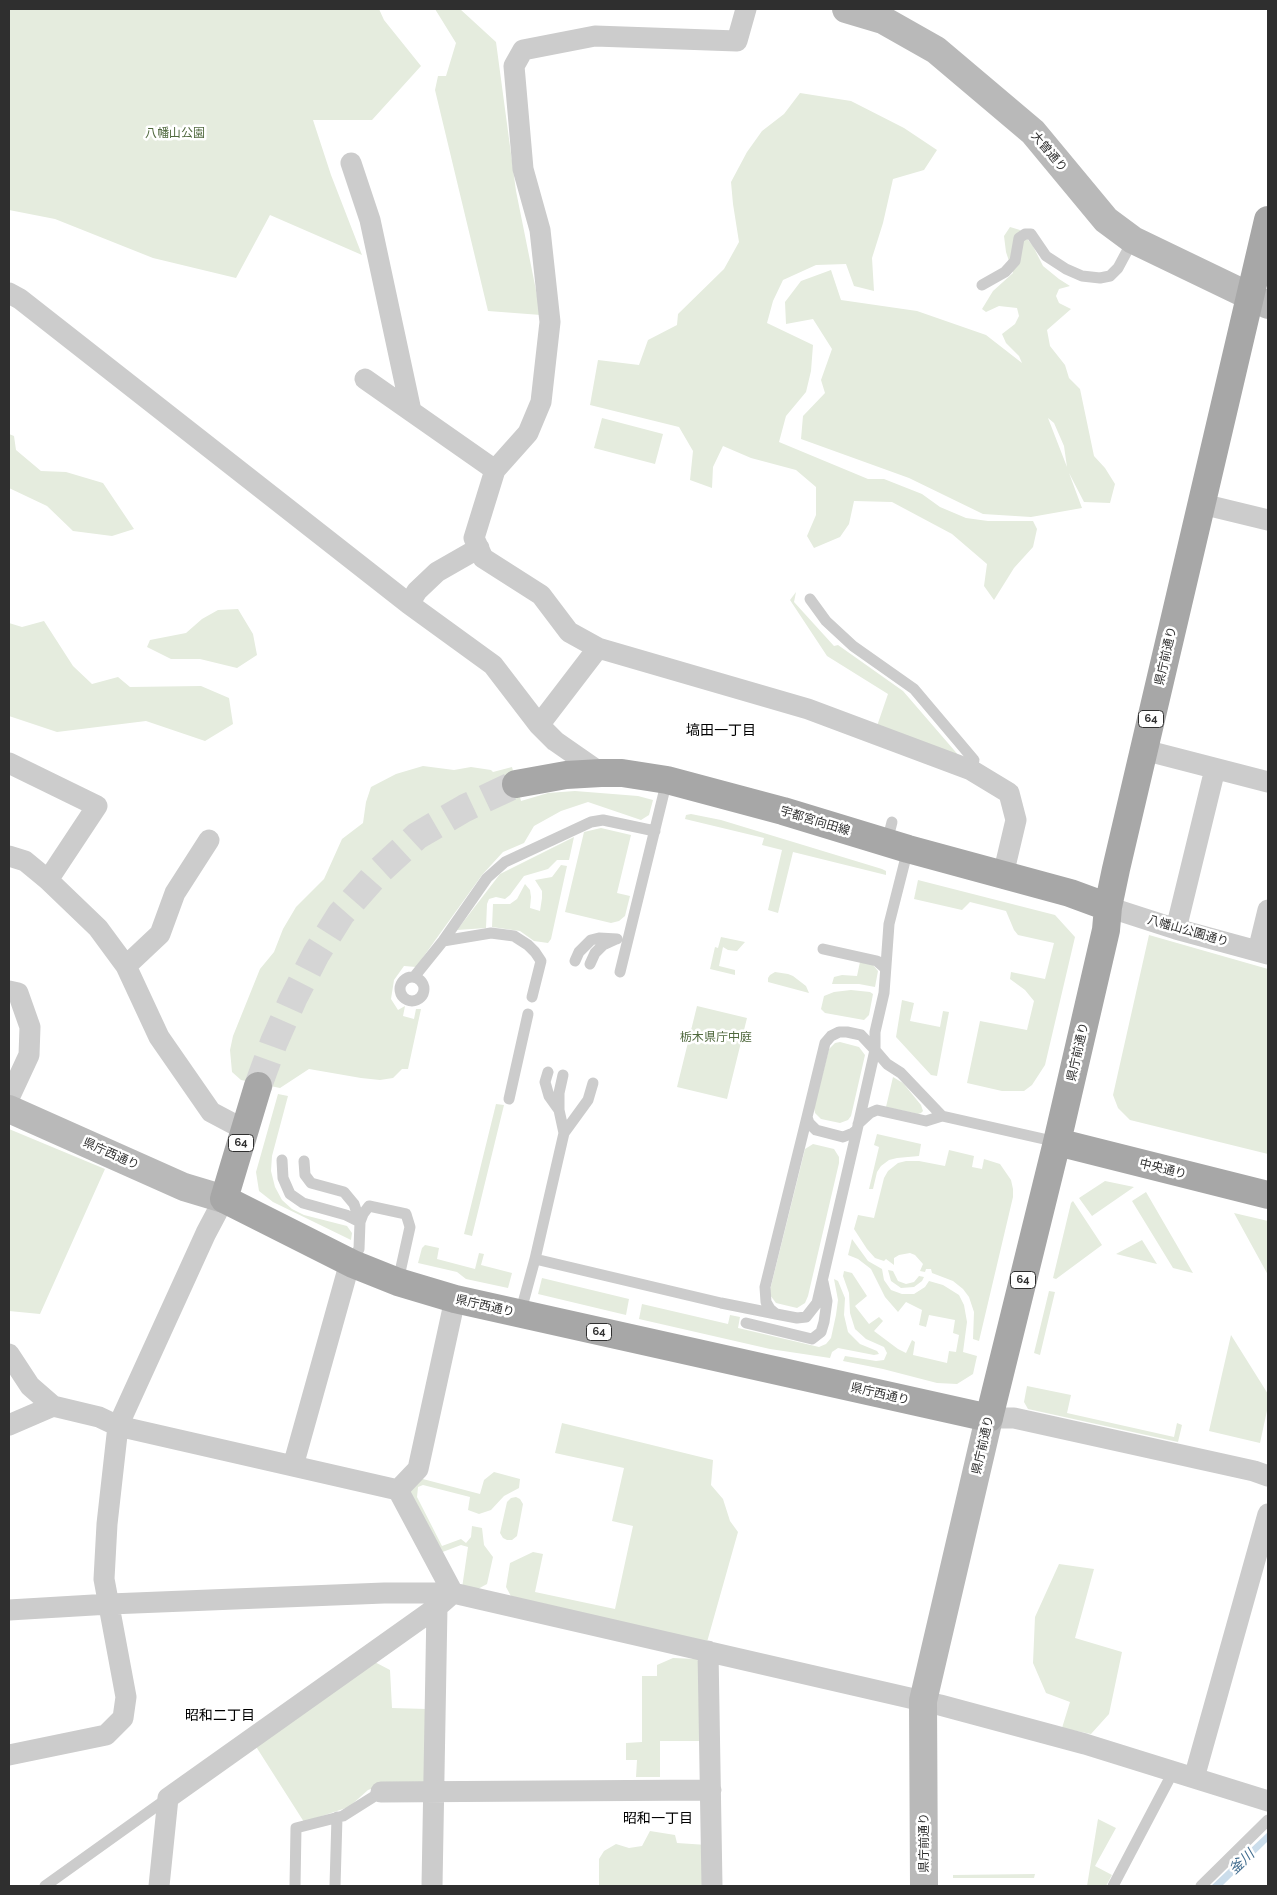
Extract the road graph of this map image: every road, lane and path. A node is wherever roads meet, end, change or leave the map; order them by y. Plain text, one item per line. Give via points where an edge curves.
1 (746, 9) edge
2 (846, 9) edge
3 (352, 163) dead end
4 (1268, 220) edge
5 (1133, 240) junction
6 (982, 285) dead end
7 (9, 293) edge
8 (1259, 301) edge
9 (365, 379) dead end
10 (411, 411) junction
11 (495, 470) junction
12 (1202, 504) junction
13 (1268, 520) edge
14 (479, 548) junction
15 (810, 599) dead end
16 (409, 604) junction
17 (598, 648) junction
18 (539, 724) junction
19 (1144, 750) junction
20 (9, 763) edge
21 (1215, 769) junction
22 (971, 770) junction
23 (601, 773) junction
24 (667, 780) junction
25 (1268, 782) edge
26 (516, 784) tunnel mouth
27 (655, 831) junction
28 (896, 838) junction
29 (209, 840) dead end
30 (9, 856) edge
31 (1003, 875) junction
32 (48, 880) junction
33 (1108, 907) junction
34 (1268, 910) edge
35 (1176, 929) junction
36 (622, 940) junction
37 (443, 941) junction
38 (823, 949) dead end
39 (1263, 953) edge
40 (575, 961) dead end
41 (590, 964) dead end
42 (126, 966) junction
43 (885, 968) junction
44 (620, 972) dead end
45 (414, 977) dead end
46 (9, 991) edge
47 (532, 997) dead end
48 (528, 1014) dead end
49 (875, 1050) junction
50 (548, 1072) dead end
51 (563, 1075) dead end
52 (593, 1083) dead end
53 (258, 1086) tunnel mouth
54 (9, 1098) edge
55 (509, 1098) dead end
56 (9, 1109) edge
57 (559, 1110) junction
58 (942, 1116) junction
59 (807, 1117) junction
60 (857, 1127) junction
61 (245, 1130) junction
62 (564, 1134) junction
63 (1057, 1142) junction
64 (282, 1160) dead end
65 (304, 1161) dead end
66 (1268, 1195) edge
67 (224, 1200) junction
68 (360, 1222) junction
69 (535, 1259) junction
70 (350, 1262) junction
71 (822, 1278) junction
72 (398, 1282) junction
73 (765, 1287) junction
74 (456, 1299) junction
75 (729, 1305) junction
76 (520, 1314) junction
77 (776, 1314) junction
78 (746, 1323) dead end
79 (9, 1354) edge
80 (53, 1406) junction
81 (989, 1418) junction
82 (9, 1425) edge
83 (118, 1426) junction
84 (294, 1466) junction
85 (1268, 1476) edge
86 (398, 1490) junction
87 (1268, 1514) edge
88 (445, 1600) junction
89 (110, 1604) junction
90 (9, 1610) edge
91 (708, 1651) junction
92 (922, 1701) junction
93 (9, 1755) edge
94 (1173, 1772) junction
95 (1194, 1778) junction
96 (434, 1790) junction
97 (710, 1790) junction
98 (381, 1792) joint
99 (168, 1798) junction
100 (1268, 1801) edge
101 (337, 1818) junction
102 (1268, 1820) edge
103 (45, 1886) edge
104 (159, 1886) edge
105 (295, 1886) edge
106 (336, 1886) edge
107 (432, 1886) edge
108 (712, 1886) edge
109 (924, 1886) edge
110 (1113, 1886) edge
111 (1201, 1886) edge

1 - 11 street via 737,41 595,36 523,50 514,66 523,169 540,230 550,322 540,402 528,433
2 - 5 street, 大曽通り via 883,20 936,50 1034,132 1106,220
3 - 10 street via 370,220
4 - 8 main road, 県庁前通り / 64
5 - 6 lane via 1118,268 1110,276 1100,278 1082,276 1066,269 1046,256 1031,234 1025,234 1019,238 1015,261 1005,272
5 - 8 street, 大曽通り
7 - 16 street
8 - 12 main road, 県庁前通り / 64
9 - 10 street
10 - 11 street
11 - 14 street via 474,538
12 - 13 street
12 - 19 main road, 県庁前通り / 64
14 - 16 street via 437,572 417,591
14 - 17 street via 483,558 541,595 569,632
15 - 22 lane via 853,646 914,689 974,760
16 - 18 street via 493,665
17 - 18 street
17 - 22 street via 808,709
18 - 23 street via 555,741
19 - 21 street
19 - 33 main road, 県庁前通り / 64
20 - 32 street via 98,806
21 - 25 street
21 - 35 street
22 - 31 street via 1008,793 1016,820
23 - 24 main road, 宇都宮向田線
23 - 26 main road, 宇都宮向田線 via 566,775
24 - 27 lane
24 - 28 main road, 宇都宮向田線
27 - 36 lane
27 - 37 lane via 603,820 591,822 504,862 487,878
28 - 31 main road, 宇都宮向田線
28 - 43 lane
29 - 42 street via 175,893 160,934
30 - 32 street via 25,861
31 - 33 main road, 宇都宮向田線
32 - 42 street via 98,928
33 - 35 street, 八幡山公園通り
33 - 63 main road, 県庁前通り / 64 via 1106,930
34 - 39 street
35 - 39 street, 八幡山公園通り
36 - 40 lane via 591,940
36 - 41 lane via 603,945
36 - 44 lane
37 - 45 lane
37 - 47 lane via 491,933 514,936 528,945 541,961
38 - 43 lane via 877,961
42 - 61 street via 159,1038 211,1112
43 - 49 lane
46 - 54 street via 18,993 30,1027 29,1056
48 - 55 lane
49 - 58 lane
49 - 59 lane via 861,1035 839,1032 831,1036 825,1043
49 - 60 lane
50 - 57 lane via 545,1082 549,1096
51 - 57 lane
52 - 62 lane via 588,1100
53 - 61 main road, 64
56 - 67 street, 県庁西通り via 184,1186
57 - 62 lane
58 - 60 lane via 926,1121 877,1110
58 - 63 lane
59 - 60 lane via 816,1130 843,1137 853,1133
59 - 73 lane
60 - 71 lane
61 - 67 main road, 64
62 - 69 lane
63 - 66 main road, 中央通り
63 - 81 main road, 県庁前通り / 64
64 - 68 lane via 283,1178 290,1194 303,1203
65 - 68 lane via 305,1175 311,1182 344,1192 354,1204
67 - 70 main road, 県庁西通り / 64
67 - 83 street
68 - 70 lane via 359,1249
68 - 72 lane via 369,1206 406,1214 410,1227
69 - 75 lane
69 - 76 lane
70 - 72 main road, 県庁西通り / 64
70 - 84 street
71 - 77 lane via 817,1303 806,1317
71 - 78 lane via 826,1289 826,1312 821,1332 812,1339
72 - 74 main road, 県庁西通り / 64
73 - 75 lane via 755,1301
73 - 77 lane via 766,1302
74 - 76 main road, 県庁西通り / 64
74 - 86 street via 418,1469
75 - 77 lane
76 - 81 main road, 県庁西通り / 64
79 - 80 street via 30,1386
80 - 82 street
80 - 83 street
81 - 85 street via 1014,1418
81 - 92 street, 県庁前通り
83 - 84 street
83 - 89 street via 104,1578
84 - 86 street
86 - 88 street
87 - 95 street
88 - 89 street via 384,1593
88 - 91 street
88 - 96 street
88 - 99 street
89 - 90 street
89 - 93 street via 126,1697 123,1718 106,1735
91 - 92 street
91 - 97 street
92 - 94 street via 1085,1744
92 - 109 street, 県庁前通り
94 - 95 street
94 - 110 lane
95 - 100 street
96 - 97 street
96 - 98 street
96 - 107 street
97 - 108 street
98 - 101 lane
99 - 103 lane
99 - 104 street
101 - 105 lane via 296,1828
101 - 106 lane
102 - 111 lane

